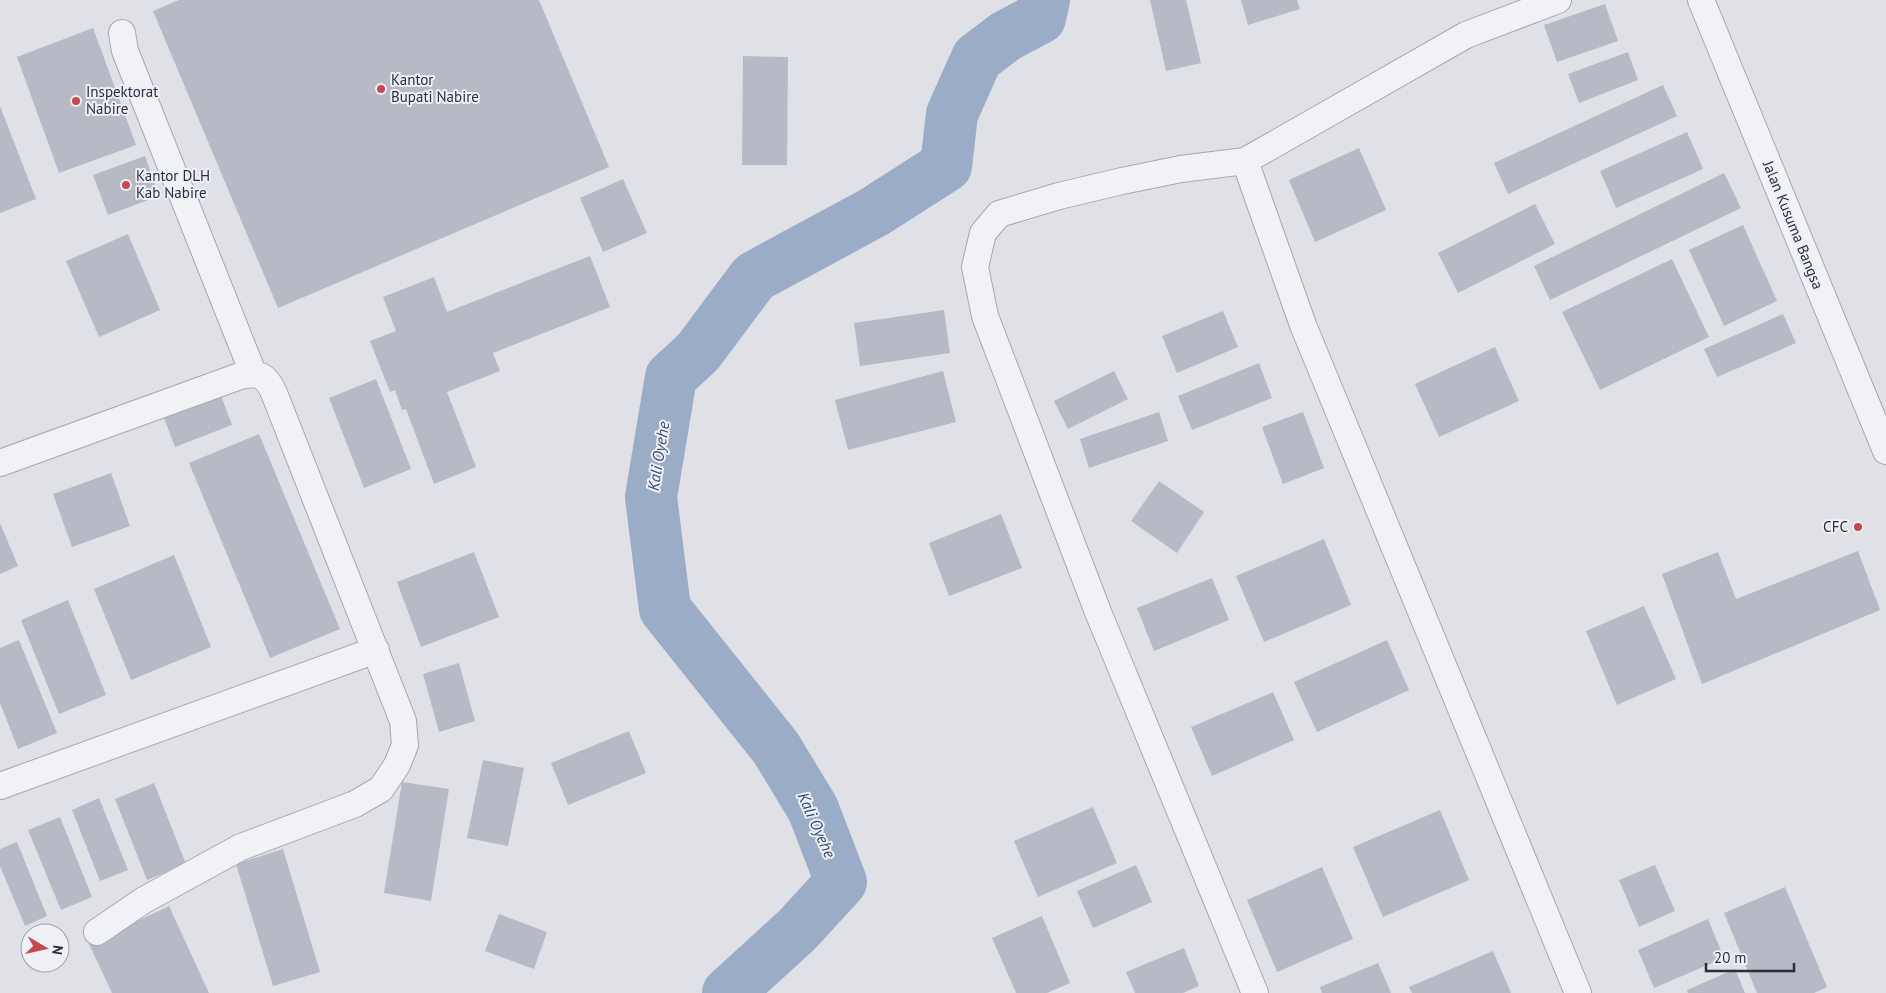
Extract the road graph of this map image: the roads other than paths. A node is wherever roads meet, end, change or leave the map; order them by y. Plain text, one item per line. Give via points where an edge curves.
1 (1558, 0) edge
2 (1701, 0) edge
3 (122, 33) dead end
4 (1245, 161) junction
5 (253, 374) junction
6 (1886, 451) edge
7 (0, 463) edge
8 (376, 650) junction
9 (0, 786) edge
10 (97, 932) dead end
11 (1255, 993) edge
12 (1578, 993) edge

1 - 4 street via 1466,36
2 - 6 street, Jalan Kusuma Bangsa
3 - 5 street via 125,51
4 - 11 street via 1122,181 999,214 983,233 975,267 985,316 1098,612
4 - 12 street via 1302,325
5 - 7 street
5 - 8 street via 263,377 272,388
8 - 9 street
8 - 10 street via 403,721 405,745 397,765 381,789 355,804 241,847 144,900

